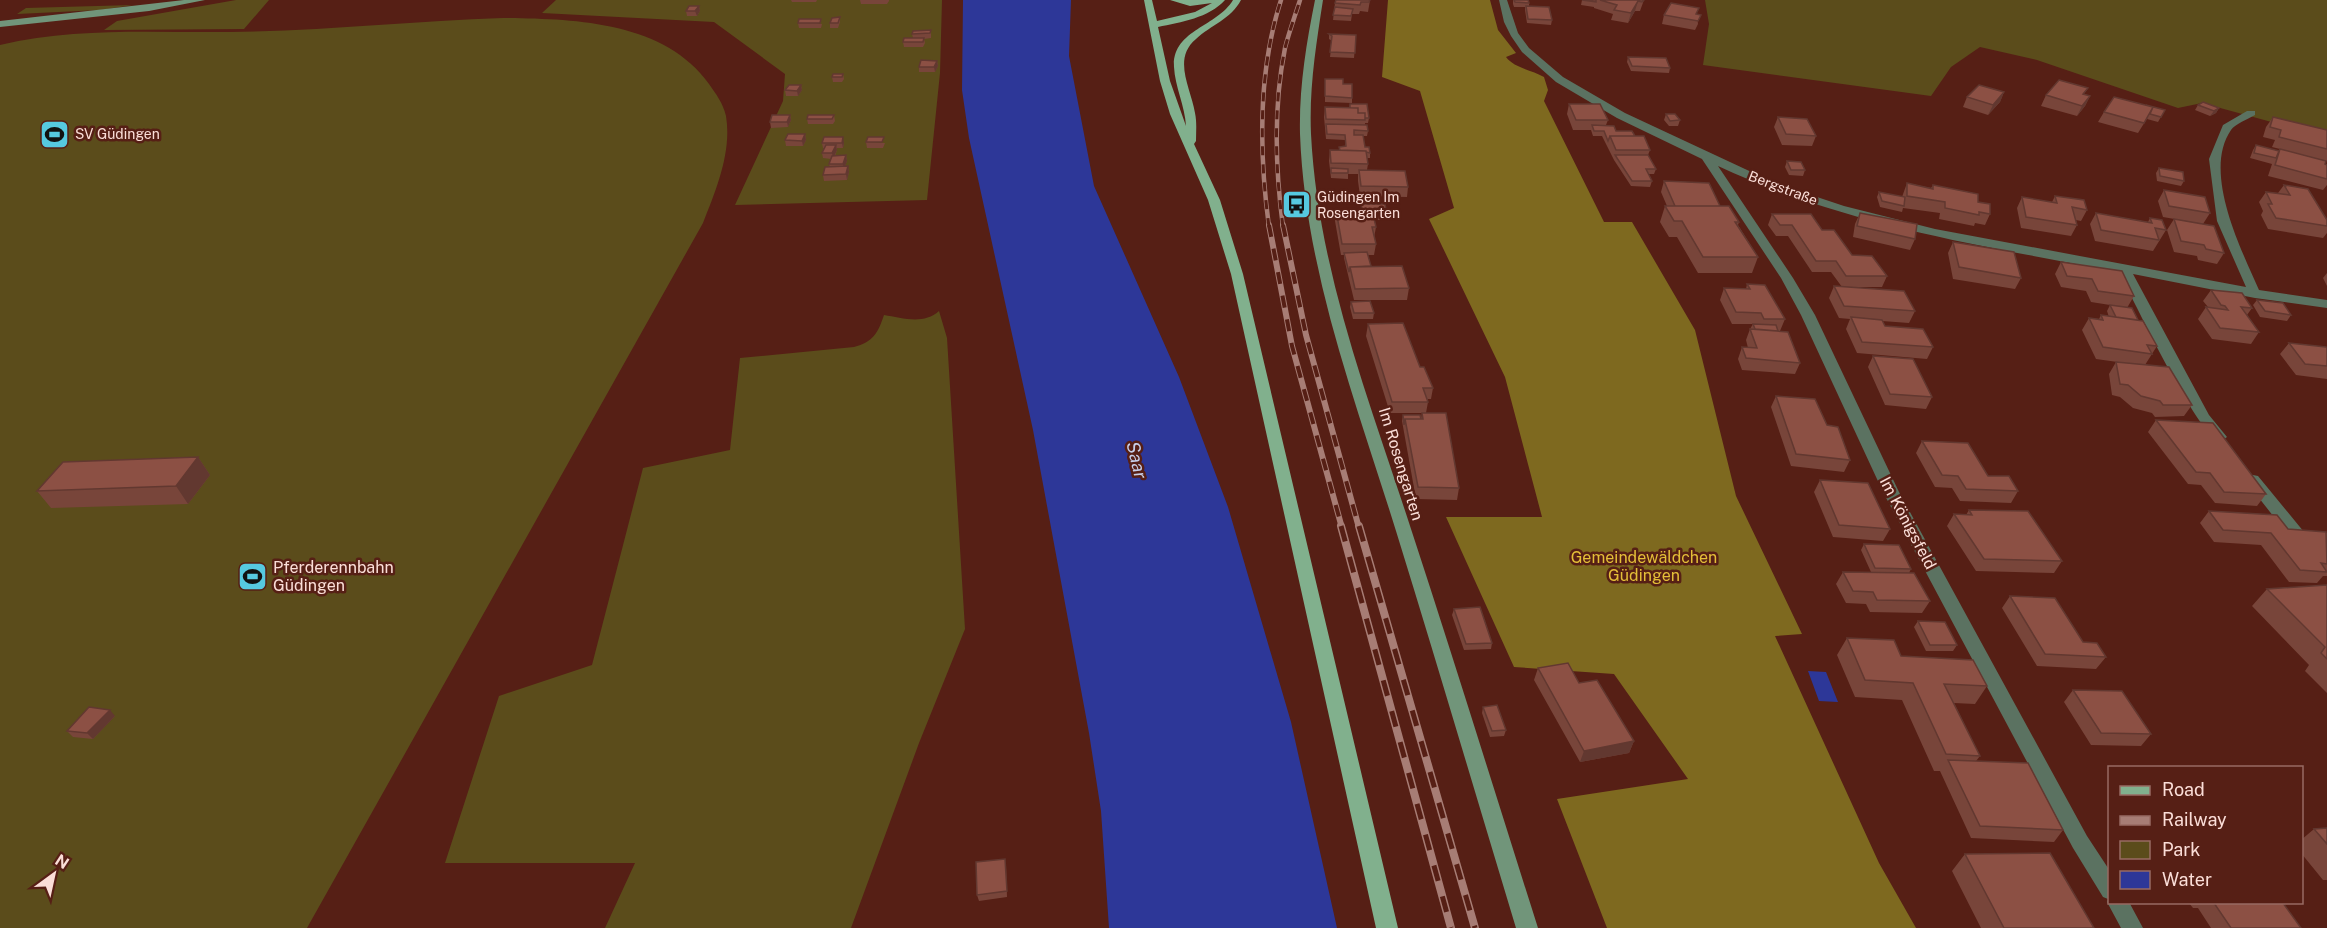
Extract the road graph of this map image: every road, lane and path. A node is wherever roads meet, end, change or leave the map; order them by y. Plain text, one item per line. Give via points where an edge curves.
1 (201, 0) edge
2 (1148, 0) edge
3 (1174, 0) edge
4 (1212, 0) edge
5 (1221, 0) edge
6 (1237, 0) edge
7 (1319, 0) edge
8 (1503, 0) edge
9 (0, 15) edge
10 (64, 16) junction
11 (0, 24) edge
12 (1153, 25) junction
13 (2251, 113) dead end
14 (1192, 150) junction
15 (1707, 156) junction
16 (2123, 268) junction
17 (2255, 294) junction
18 (2327, 304) edge
19 (2232, 453) edge
20 (2247, 472) edge
21 (2298, 536) edge
22 (2108, 888) edge
23 (2118, 904) edge
24 (1387, 928) edge
25 (1527, 928) edge
26 (2132, 928) edge

1 - 10 street
2 - 12 main road
3 - 4 main road
5 - 12 main road via 1189,16
6 - 14 main road via 1228,12 1192,36 1179,54 1178,67 1190,111
7 - 25 street, Im Rosengarten via 1310,47 1304,130 1323,266
8 - 15 street, Bergstraße via 1516,37 1564,82 1605,107
9 - 10 street
10 - 11 street
12 - 14 main road via 1175,114
13 - 17 street via 2227,127 2214,159 2223,221
14 - 24 main road via 1214,200 1237,274
15 - 16 street, Bergstraße via 1771,185 1841,209 1924,230
15 - 22 street, Im Königsfeld via 1808,315 1891,492
16 - 17 street, Bergstraße
16 - 19 street via 2203,417
17 - 18 street, Bergstraße
20 - 21 street
23 - 26 street

